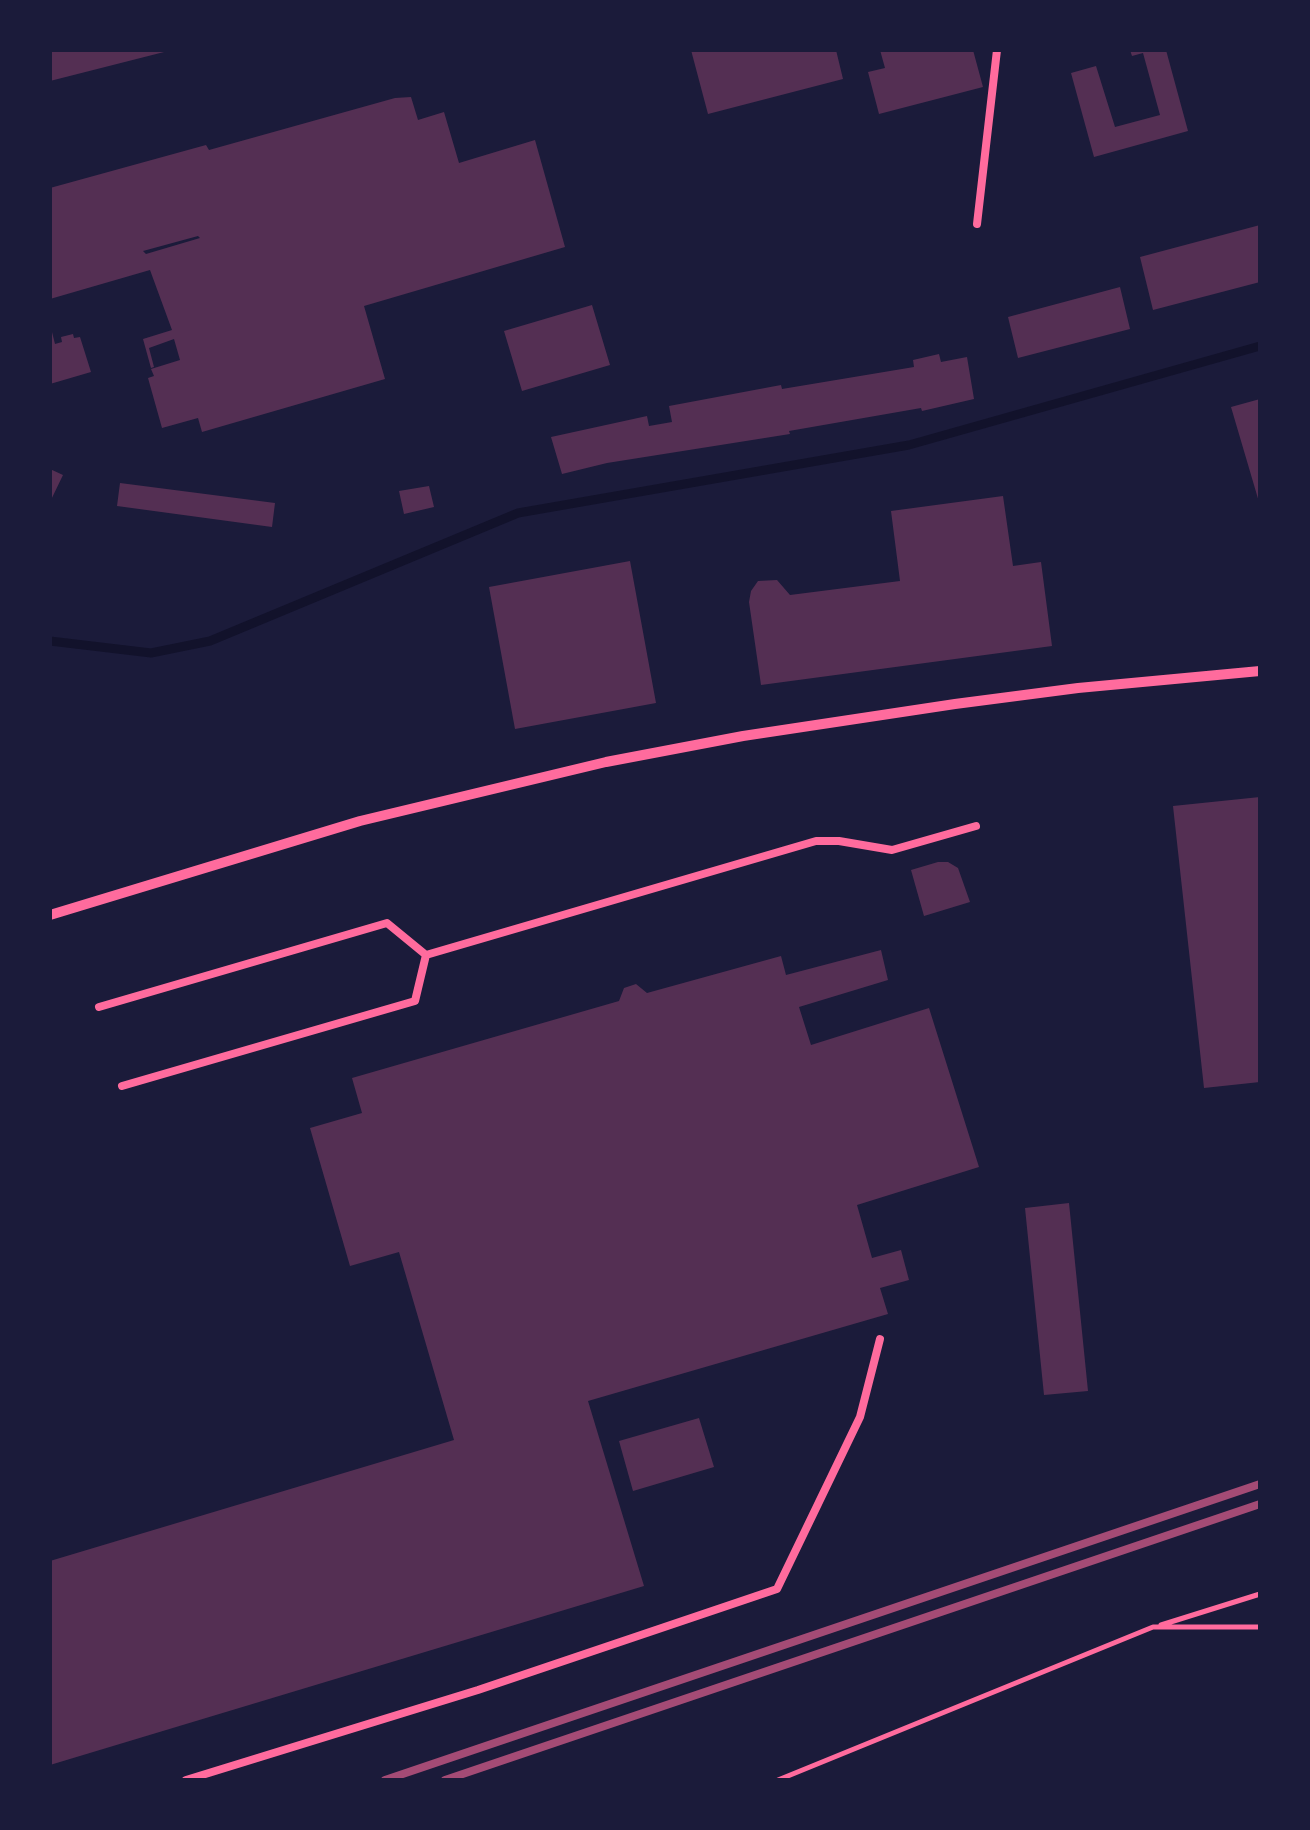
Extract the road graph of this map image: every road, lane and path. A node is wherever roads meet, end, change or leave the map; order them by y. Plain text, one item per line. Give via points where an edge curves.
1 (997, 50) edge
2 (977, 224) dead end
3 (1260, 671) edge
4 (976, 826) dead end
5 (50, 915) edge
6 (426, 954) junction
7 (99, 1007) dead end
8 (122, 1086) dead end
9 (880, 1339) dead end
10 (1260, 1594) edge
11 (1153, 1627) junction
12 (1260, 1627) edge
13 (186, 1780) edge
14 (778, 1780) edge

1 - 2 lane
3 - 5 street via 955,704 606,762 343,826
4 - 6 lane via 892,850 816,841
6 - 7 lane via 387,923
6 - 8 lane via 415,1001
9 - 13 lane via 860,1417 776,1589
10 - 11 path
11 - 12 path
11 - 14 path

